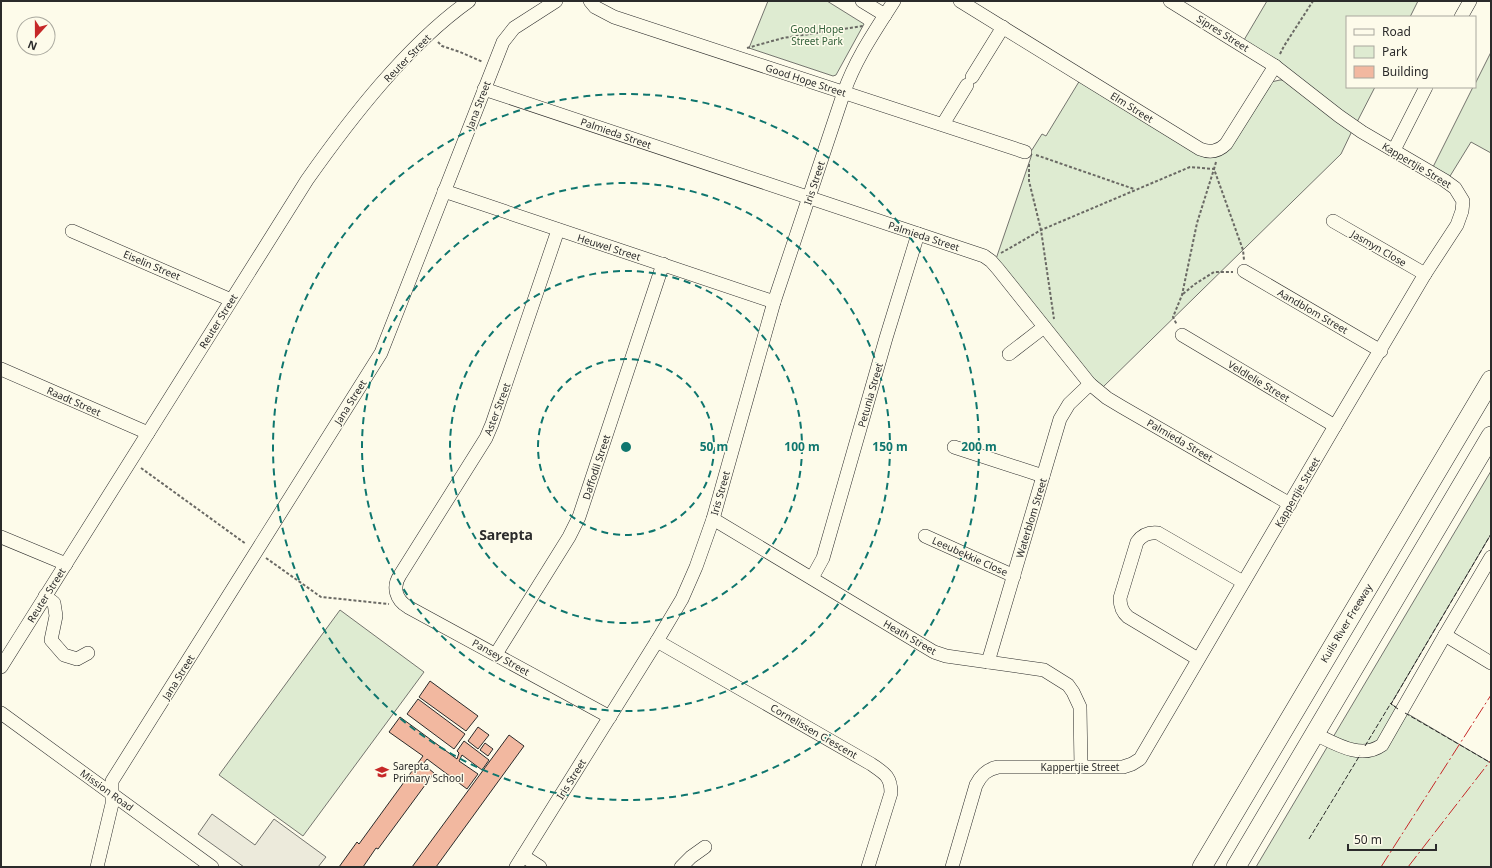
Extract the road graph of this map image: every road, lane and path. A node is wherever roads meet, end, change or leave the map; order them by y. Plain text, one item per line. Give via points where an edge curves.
1 (556, 1) edge
2 (590, 1) edge
3 (862, 1) edge
4 (894, 1) edge
5 (960, 1) edge
6 (1170, 1) edge
7 (1313, 1) edge
8 (1470, 1) edge
9 (462, 3) edge
10 (885, 15) junction
11 (1462, 16) edge
12 (866, 26) dead end
13 (1003, 27) junction
14 (430, 34) junction
15 (742, 49) dead end
16 (1275, 66) junction
17 (492, 68) junction
18 (1425, 88) edge
19 (484, 89) junction
20 (844, 92) junction
21 (942, 124) junction
22 (1221, 149) junction
23 (1394, 150) junction
24 (1025, 152) junction
25 (1214, 169) junction
26 (1134, 189) junction
27 (444, 191) junction
28 (809, 198) junction
29 (1333, 221) dead end
30 (558, 230) junction
31 (1041, 230) junction
32 (72, 231) dead end
33 (918, 234) junction
34 (991, 261) junction
35 (663, 264) junction
36 (1244, 271) junction
37 (1425, 274) junction
38 (1182, 295) junction
39 (231, 300) junction
40 (774, 302) junction
41 (1044, 327) junction
42 (1182, 335) joint
43 (1056, 342) junction
44 (1381, 351) junction
45 (1009, 354) dead end
46 (1, 369) edge
47 (1491, 380) edge
48 (1090, 384) junction
49 (1335, 426) junction
50 (148, 433) junction
51 (1491, 436) edge
52 (954, 447) dead end
53 (1043, 476) junction
54 (1290, 504) junction
55 (713, 519) junction
56 (1, 536) edge
57 (926, 536) dead end
58 (1491, 556) edge
59 (66, 564) junction
60 (1014, 576) junction
61 (812, 578) junction
62 (1243, 582) junction
63 (396, 594) joint
64 (45, 596) junction
65 (1445, 635) junction
66 (657, 641) junction
67 (88, 653) dead end
68 (496, 654) junction
69 (1198, 659) junction
70 (988, 662) junction
71 (1491, 663) edge
72 (1, 667) edge
73 (1, 713) edge
74 (610, 717) junction
75 (1315, 734) junction
76 (1081, 767) junction
77 (112, 794) junction
78 (705, 847) dead end
79 (520, 862) edge
80 (97, 867) edge
81 (212, 867) edge
82 (540, 867) edge
83 (681, 867) edge
84 (868, 867) edge
85 (952, 867) edge
86 (1202, 867) edge
87 (1236, 867) edge

1 - 17 street, Jana Street via 514,28 503,42
2 - 20 street, Good Hope Street via 595,7 614,17
3 - 10 street
4 - 10 street, Iris Street
5 - 13 street, Elm Street
6 - 16 street, Sipres Street
7 - 16 path via 1284,46
8 - 11 street
9 - 14 street, Reuter Street
10 - 20 street, Iris Street via 850,74
12 - 15 path via 783,38
13 - 21 street
13 - 22 street, Elm Street via 1200,149 1209,152
14 - 17 path via 442,46
14 - 39 street, Reuter Street via 380,86 322,158
16 - 22 street
16 - 23 street, Kappertjie Street via 1339,116
17 - 19 street, Jana Street
18 - 23 street
19 - 27 street, Jana Street
19 - 28 street, Palmieda Street
20 - 21 street, Good Hope Street
20 - 28 street, Iris Street
21 - 24 street, Good Hope Street
22 - 25 path
23 - 37 street, Kappertjie Street via 1455,188 1463,201 1457,225
24 - 26 path
24 - 31 path via 1030,166 1029,181
25 - 26 path via 1190,167
25 - 36 path via 1243,250
25 - 38 path via 1197,223
26 - 31 path
27 - 30 street, Heuwel Street
27 - 77 street, Jana Street via 381,353 112,782
28 - 33 street, Palmieda Street
28 - 40 street, Iris Street
29 - 37 street, Jasmyn Close
30 - 35 street, Heuwel Street
30 - 63 street, Aster Street via 486,438 397,579
31 - 34 path via 1004,250
31 - 43 path
32 - 39 street, Eiselin Street
33 - 34 street, Palmieda Street via 977,253
33 - 61 street, Petunia Street via 823,558
34 - 41 street, Palmieda Street
35 - 40 street, Heuwel Street
35 - 68 street, Daffodil Street via 579,517 569,538
36 - 38 path via 1214,272
36 - 44 street, Aandblom Street
37 - 44 street, Kappertjie Street
38 - 42 path via 1173,317
39 - 50 street, Reuter Street
40 - 55 street, Iris Street
41 - 43 street, Palmieda Street
41 - 45 street
42 - 49 street, Veldlelie Street
43 - 48 street, Palmieda Street
44 - 49 street, Kappertjie Street
46 - 50 street, Raadt Street
47 - 86 highway, Kuils River Freeway
48 - 53 street, Waterblom Street via 1074,398 1062,414
48 - 54 street, Palmieda Street via 1122,407
49 - 54 street, Kappertjie Street
50 - 59 street, Reuter Street
51 - 75 highway
52 - 53 street
53 - 60 street, Waterblom Street
54 - 62 street, Kappertjie Street
55 - 61 street, Heath Street
55 - 66 street, Iris Street via 689,583
56 - 59 street
57 - 60 street, Leeubekkie Close
58 - 65 street
59 - 64 street, Reuter Street
60 - 70 street, Waterblom Street
61 - 70 street, Heath Street via 934,652
62 - 69 street, Kappertjie Street
62 - 69 street via 1163,535 1147,534 1137,542 1120,598 1123,611 1128,617
63 - 68 street, Pansey Street via 408,608
64 - 67 street via 54,603 56,616 51,640 64,656 77,659
64 - 72 street, Reuter Street
65 - 71 street
65 - 75 street via 1382,745 1375,750 1363,752 1349,749
66 - 74 street, Iris Street
66 - 84 street, Cornelissen Crescent via 871,764 887,777 891,783 891,793
68 - 74 street, Pansey Street
69 - 76 street, Kappertjie Street via 1140,759 1123,767
70 - 76 street, Heath Street via 1044,670 1074,692 1080,707
73 - 77 street, Mission Road
74 - 79 street, Iris Street
75 - 87 highway
76 - 85 street, Kappertjie Street via 998,767 985,773 976,785
77 - 80 street, Jana Street via 112,804
77 - 81 street, Mission Road
78 - 83 street
79 - 82 street

